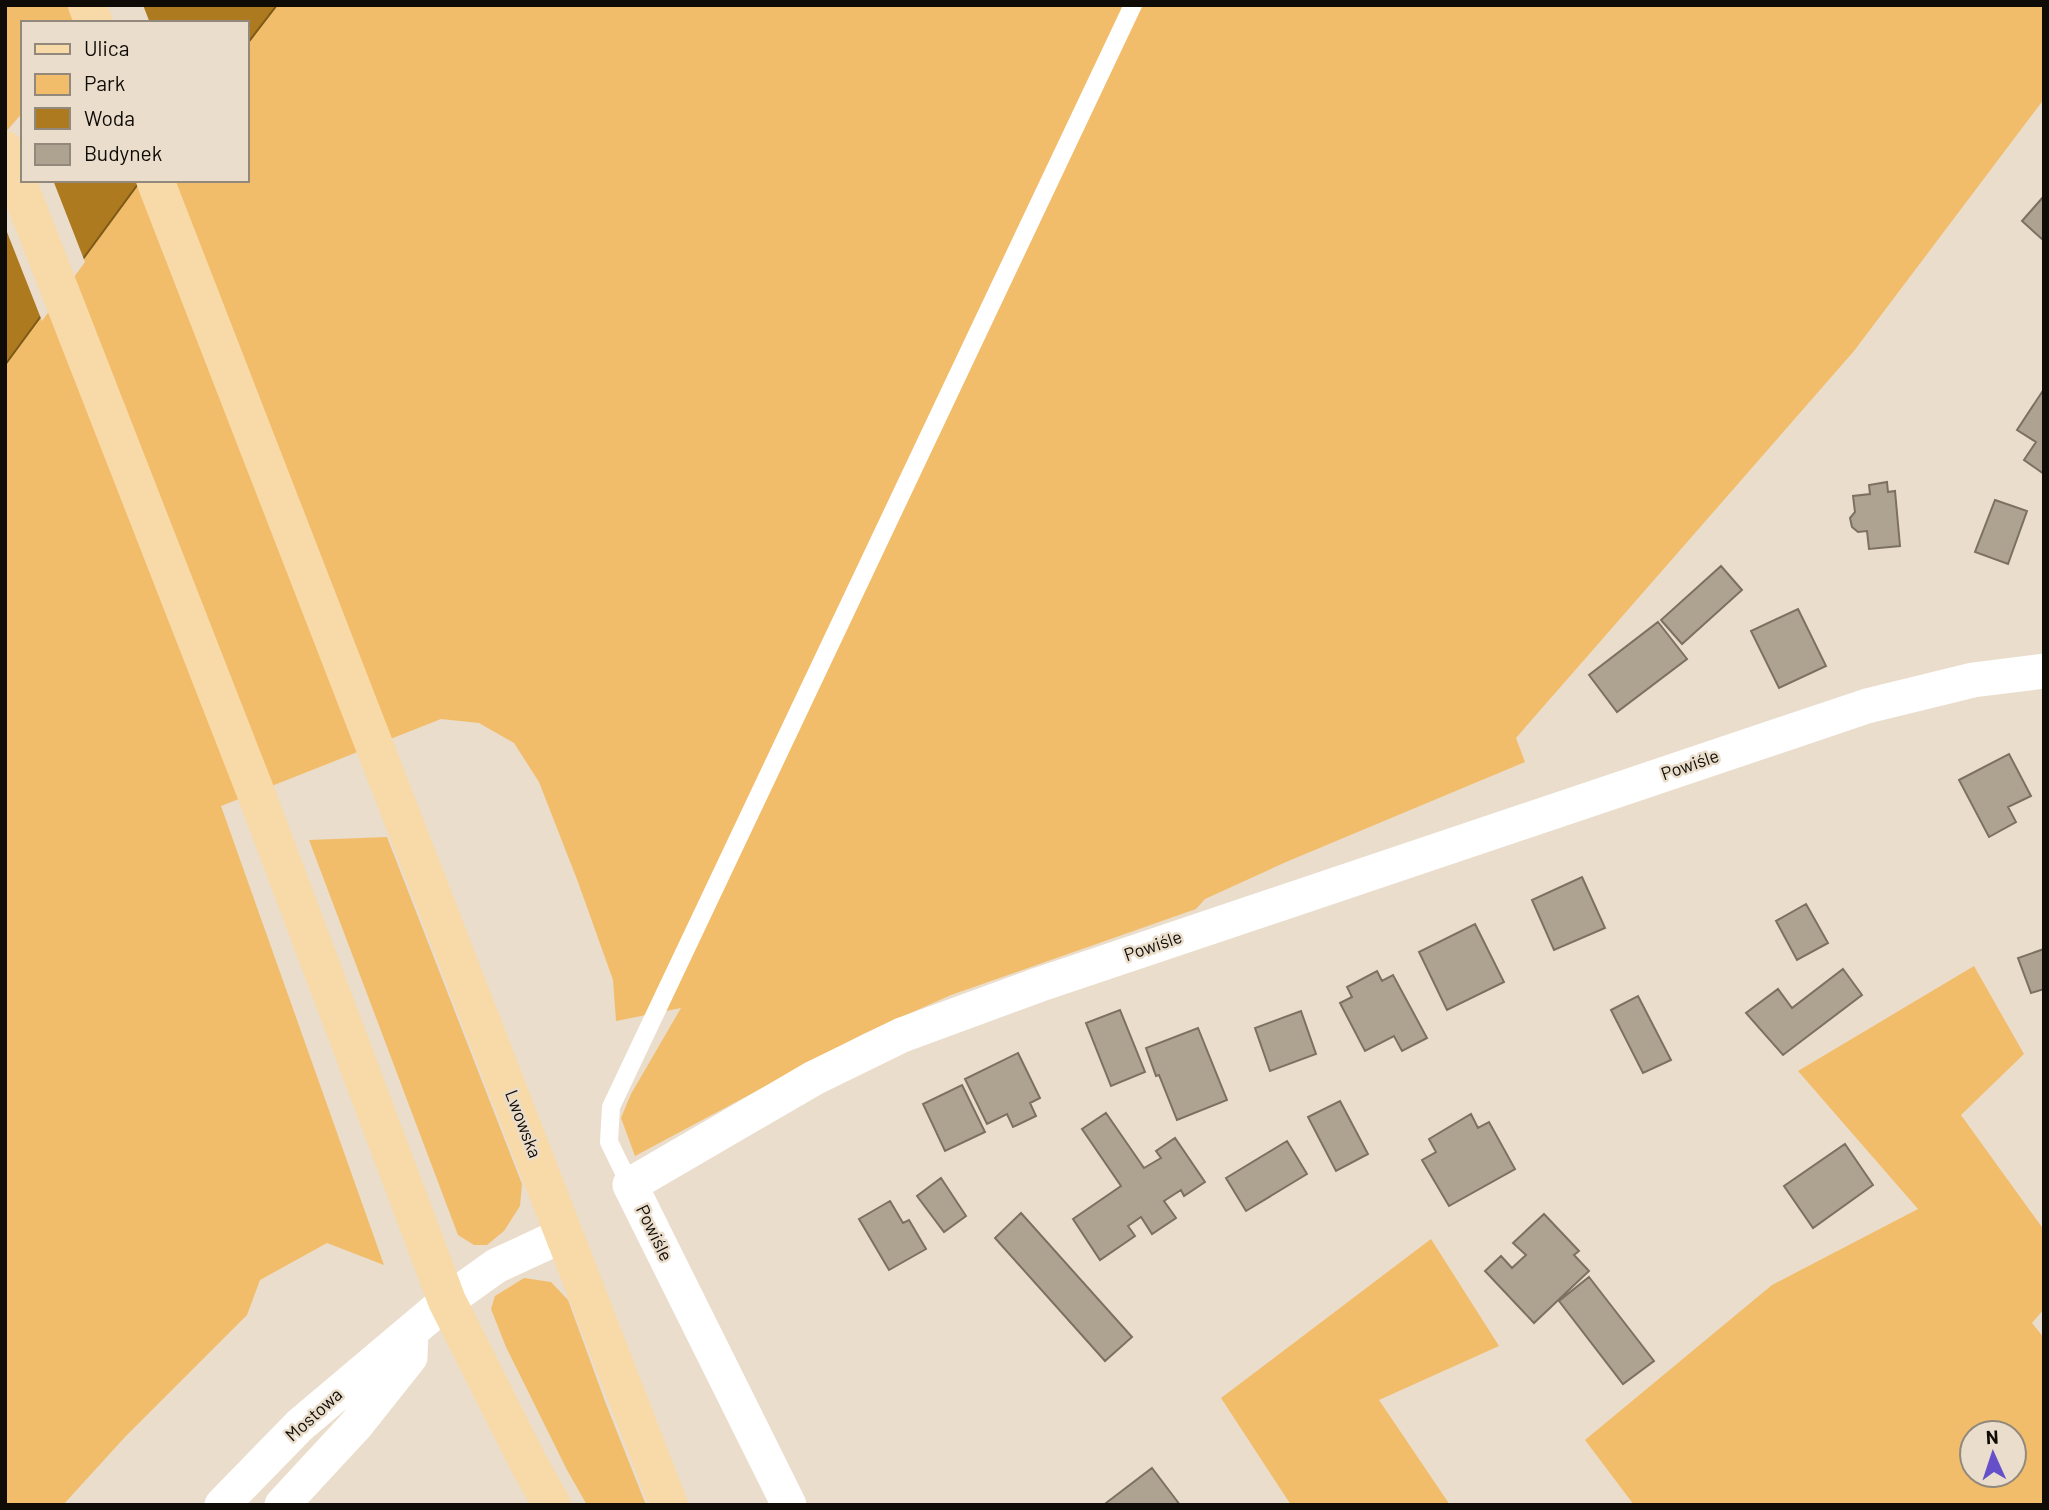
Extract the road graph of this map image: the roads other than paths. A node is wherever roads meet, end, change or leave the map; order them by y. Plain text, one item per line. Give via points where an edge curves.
1 (1133, 5) edge
2 (5, 150) edge
3 (156, 182) edge
4 (2044, 671) edge
5 (630, 1185) junction
6 (565, 1234) junction
7 (447, 1301) junction
8 (411, 1330) junction
9 (222, 1505) edge
10 (282, 1505) edge
11 (552, 1505) edge
12 (669, 1505) edge
13 (789, 1505) edge

1 - 5 lane via 611,1107 608,1142
2 - 7 main road via 256,793
3 - 6 main road, Lwowska
4 - 5 street, Powiśle via 1973,680 1867,706 1038,985 902,1035 814,1078
5 - 13 street, Powiśle
6 - 7 street, Mostowa via 496,1266
6 - 12 main road, Lwowska
7 - 8 street, Mostowa
7 - 11 main road
8 - 9 street, Mostowa via 300,1425
8 - 10 street, Mostowa via 411,1357

